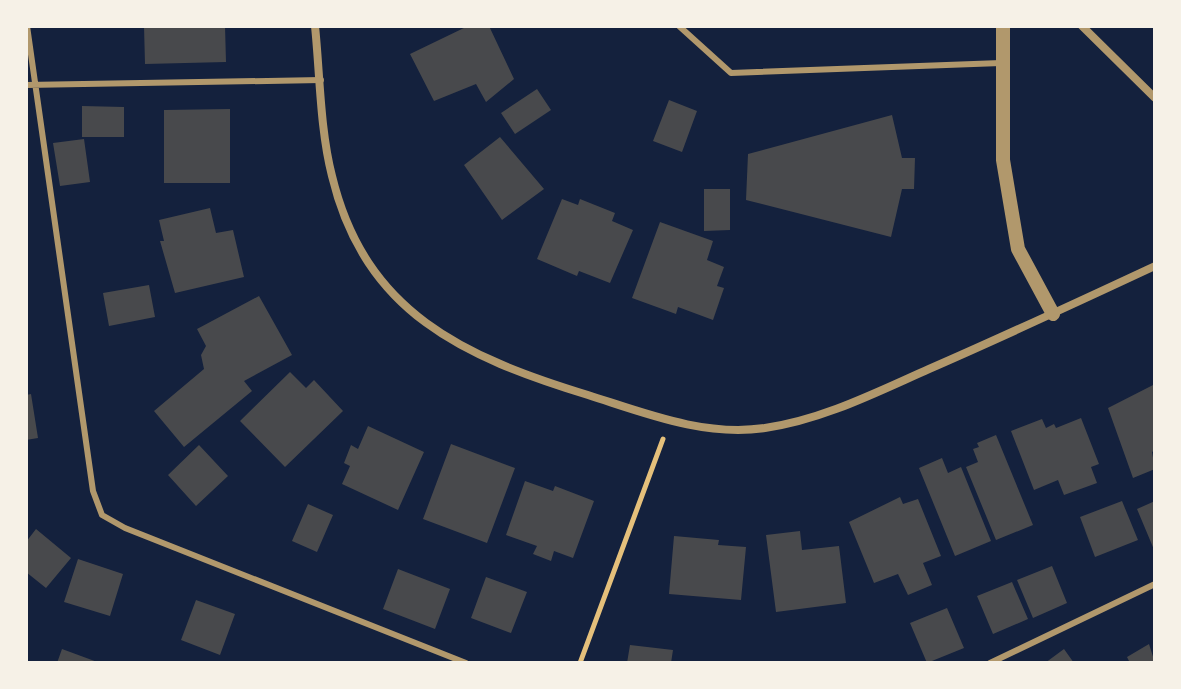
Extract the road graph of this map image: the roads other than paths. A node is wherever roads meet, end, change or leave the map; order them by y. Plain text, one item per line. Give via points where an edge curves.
1 (27, 26) edge
2 (315, 26) edge
3 (679, 26) edge
4 (1003, 26) edge
5 (1082, 26) edge
6 (1003, 62) junction
7 (321, 80) junction
8 (30, 85) edge
9 (1155, 98) edge
10 (1155, 266) edge
11 (1053, 314) junction
12 (1155, 584) edge
13 (466, 663) edge
14 (990, 663) edge

1 - 8 lane
2 - 7 street
3 - 6 lane via 731,73
4 - 6 street
5 - 9 street
6 - 11 street via 1003,160 1018,249
7 - 8 lane
7 - 11 street via 331,174 351,238 386,288 432,330 549,384 670,421 722,431 764,428 863,398
8 - 13 lane via 93,491 102,515
10 - 11 street
12 - 14 lane

